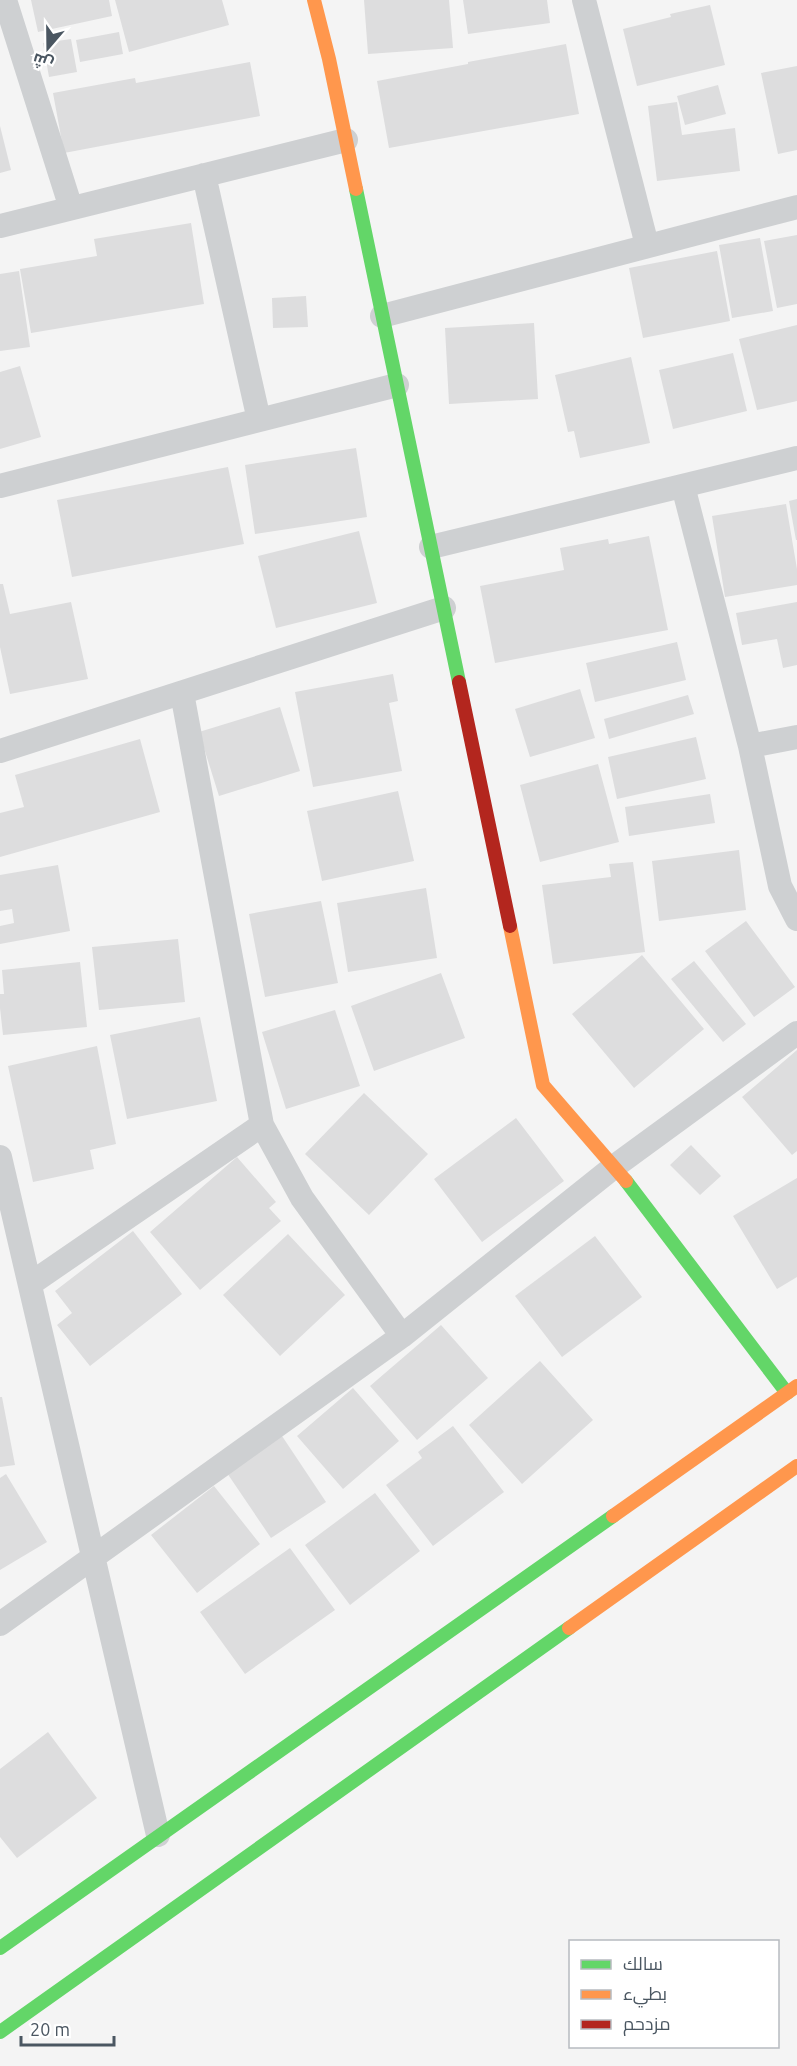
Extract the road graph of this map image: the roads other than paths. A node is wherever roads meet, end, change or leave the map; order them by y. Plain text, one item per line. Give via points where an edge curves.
1 (5, 0) edge
2 (314, 0) edge
3 (589, 1) edge
4 (346, 140) junction
5 (204, 175) junction
6 (797, 207) edge
7 (71, 208) junction
8 (0, 226) edge
9 (646, 245) junction
10 (382, 316) junction
11 (397, 385) junction
12 (259, 420) junction
13 (797, 458) edge
14 (0, 486) edge
15 (683, 486) junction
16 (431, 547) junction
17 (444, 608) junction
18 (182, 693) junction
19 (797, 737) edge
20 (750, 746) junction
21 (0, 751) edge
22 (797, 919) edge
23 (797, 1033) edge
24 (262, 1125) junction
25 (0, 1157) edge
26 (615, 1166) junction
27 (30, 1284) junction
28 (402, 1336) junction
29 (792, 1389) edge
30 (797, 1466) edge
31 (93, 1557) junction
32 (0, 1624) edge
33 (158, 1835) junction
34 (0, 1948) edge
35 (0, 2032) edge

1 - 7 street
2 - 4 street
3 - 9 street
4 - 5 street
4 - 10 street
5 - 7 street
5 - 12 street
6 - 9 street
7 - 8 street
9 - 10 street
10 - 11 street
11 - 12 street
11 - 16 street
12 - 14 street
13 - 15 street
15 - 16 street
15 - 20 street
16 - 17 street
17 - 18 street
17 - 26 street via 543,1085
18 - 21 street
18 - 24 street
19 - 20 street
20 - 22 street via 780,886
23 - 26 street
24 - 27 street
24 - 28 street via 302,1198
25 - 27 street
26 - 28 street
26 - 29 street
27 - 31 street
28 - 31 street
29 - 33 street
30 - 35 street
31 - 32 street
31 - 33 street
33 - 34 street

